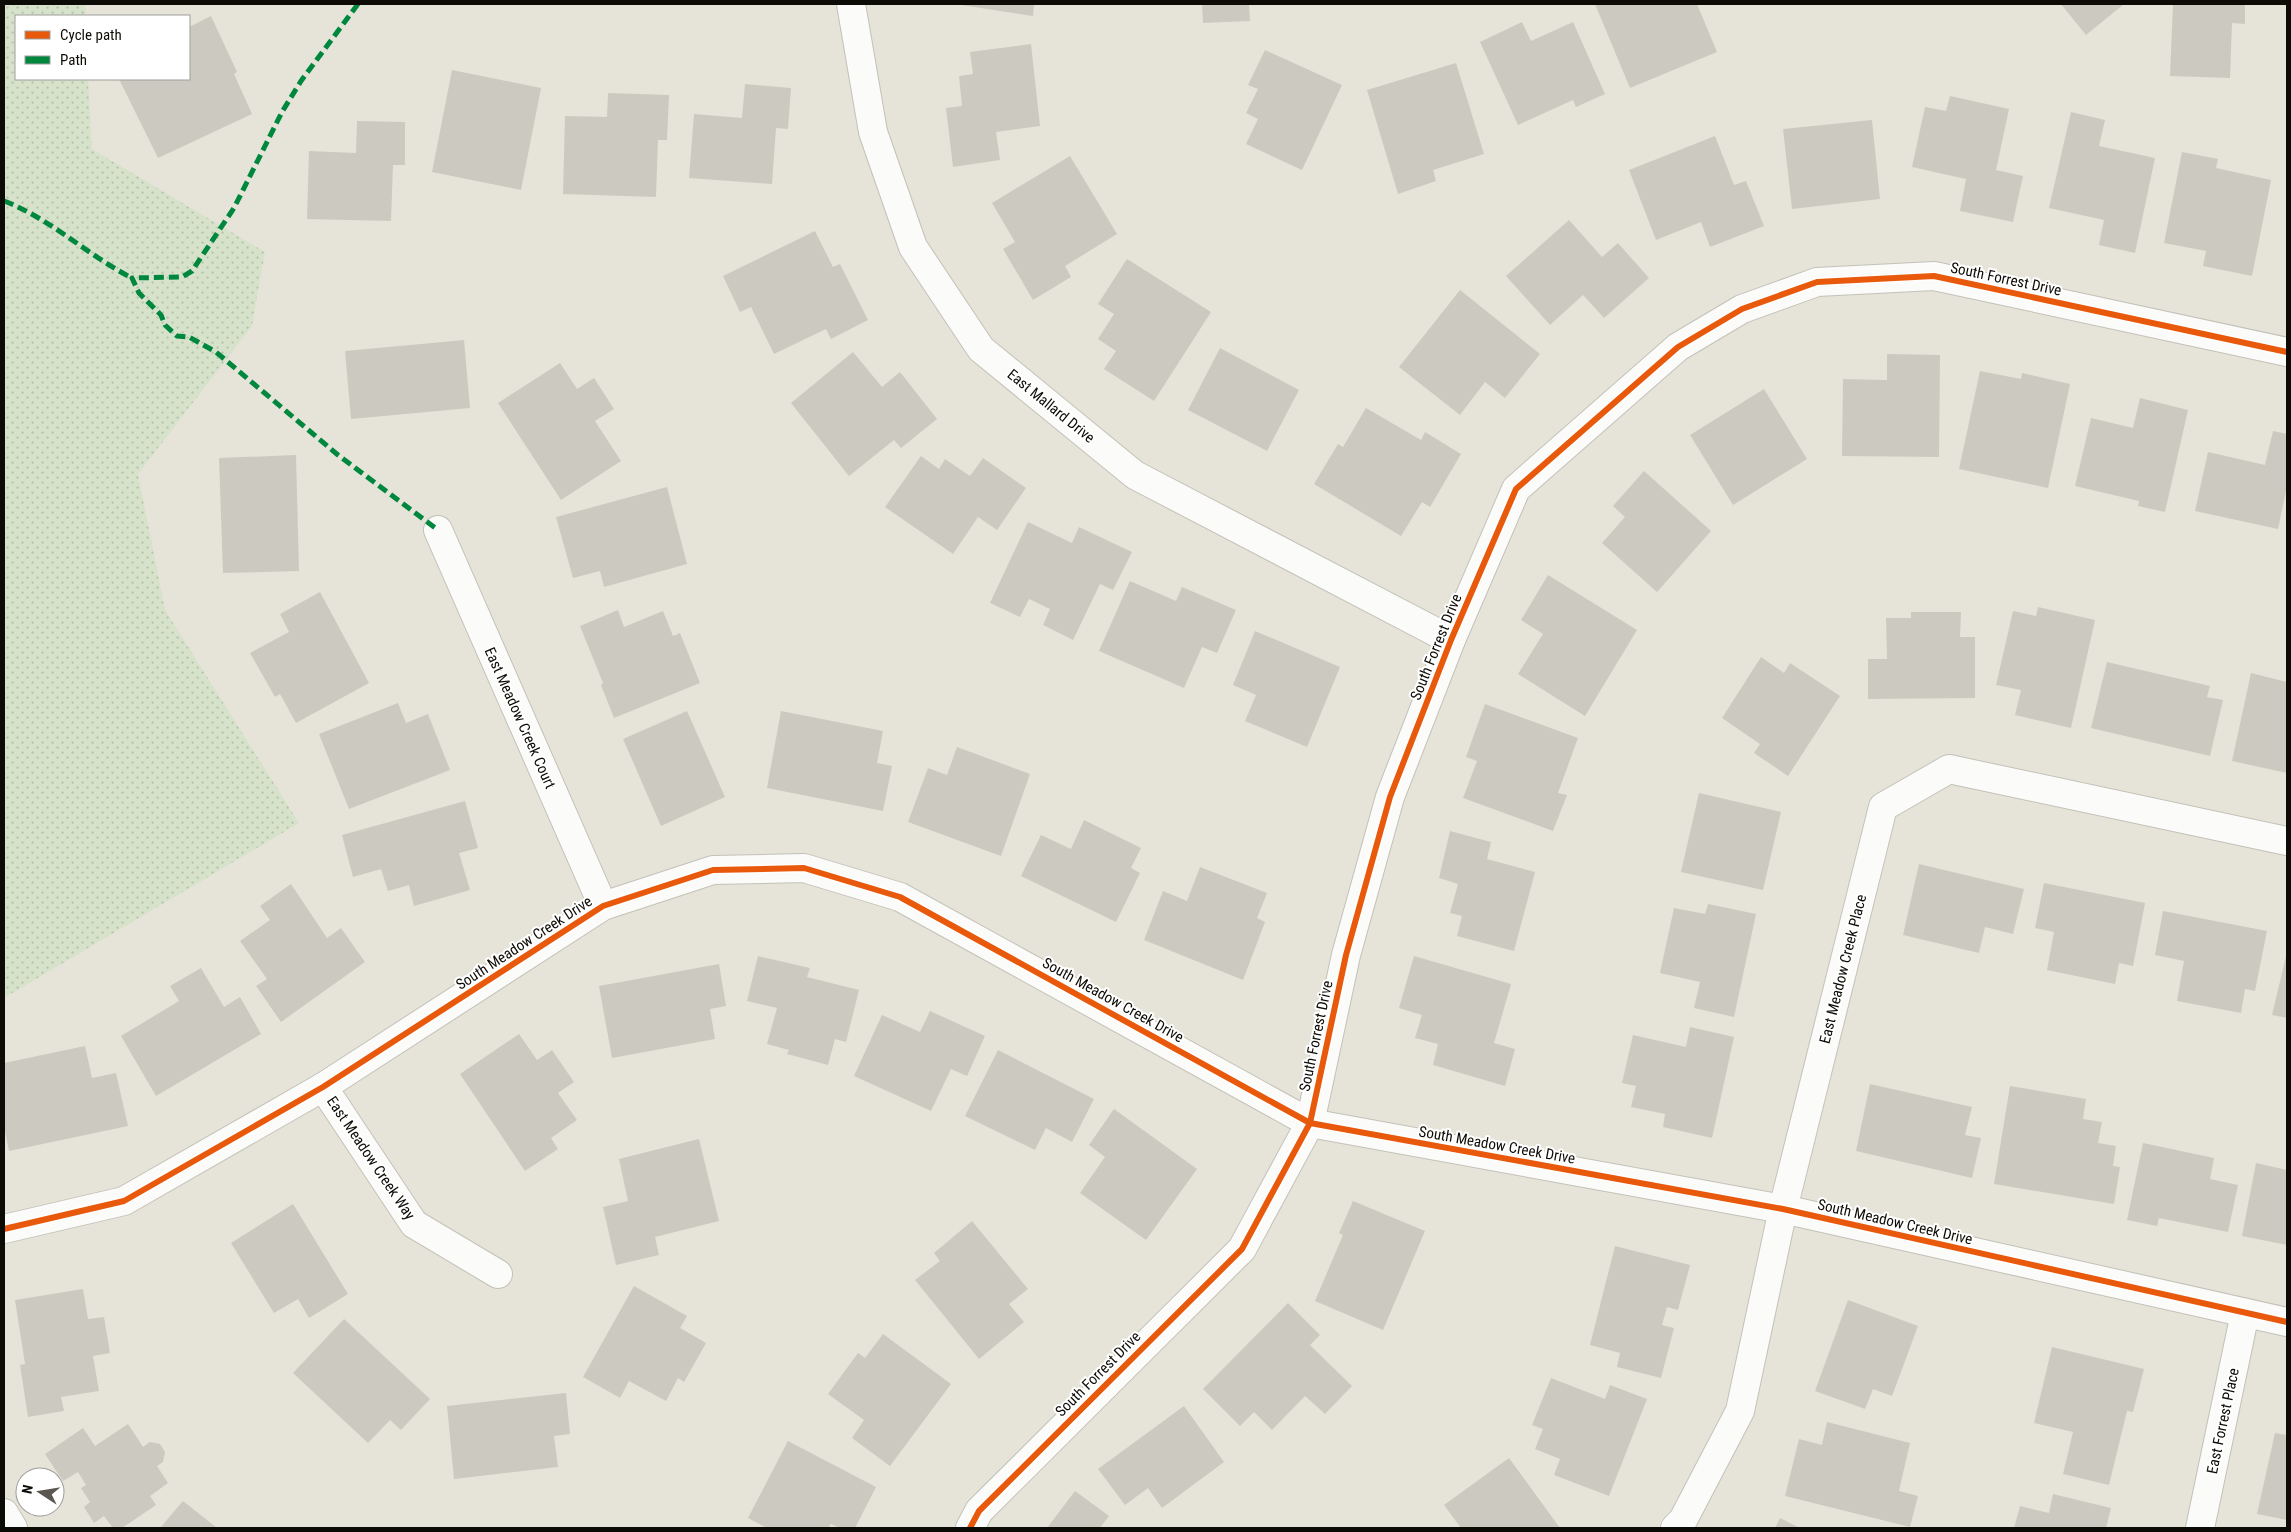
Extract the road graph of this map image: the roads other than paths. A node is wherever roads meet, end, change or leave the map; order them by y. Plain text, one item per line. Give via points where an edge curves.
1 (831, 4) edge
2 (851, 4) edge
3 (2287, 352) edge
4 (438, 530) dead end
5 (1451, 640) junction
6 (2287, 841) edge
7 (603, 906) junction
8 (323, 1087) junction
9 (1310, 1123) junction
10 (1783, 1210) junction
11 (4, 1228) edge
12 (498, 1274) dead end
13 (2245, 1313) junction
14 (2287, 1322) edge
15 (4, 1514) edge
16 (13, 1528) edge
17 (970, 1528) edge
18 (1675, 1528) edge
19 (2200, 1528) edge

1 - 2 street
2 - 5 street, East Mallard Drive via 873,132 913,247 981,349 1135,475
3 - 5 street, South Forrest Drive via 1934,276 1817,282 1742,309 1678,347 1516,489
4 - 7 street, East Meadow Creek Court
5 - 9 street, South Forrest Drive via 1390,797 1346,955
6 - 10 street, East Meadow Creek Place via 1949,769 1883,807
7 - 8 street, South Meadow Creek Drive
7 - 9 street, South Meadow Creek Drive via 713,870 804,868 892,894
8 - 11 street, South Meadow Creek Drive via 124,1201
8 - 12 street, East Meadow Creek Way via 414,1224
9 - 10 street, South Meadow Creek Drive
9 - 17 street, South Forrest Drive via 1242,1249 979,1511
10 - 13 street, South Meadow Creek Drive
10 - 18 street, East Meadow Creek Place via 1740,1411 1683,1520
13 - 14 street, South Meadow Creek Drive
13 - 19 street, East Forrest Place
15 - 16 street

